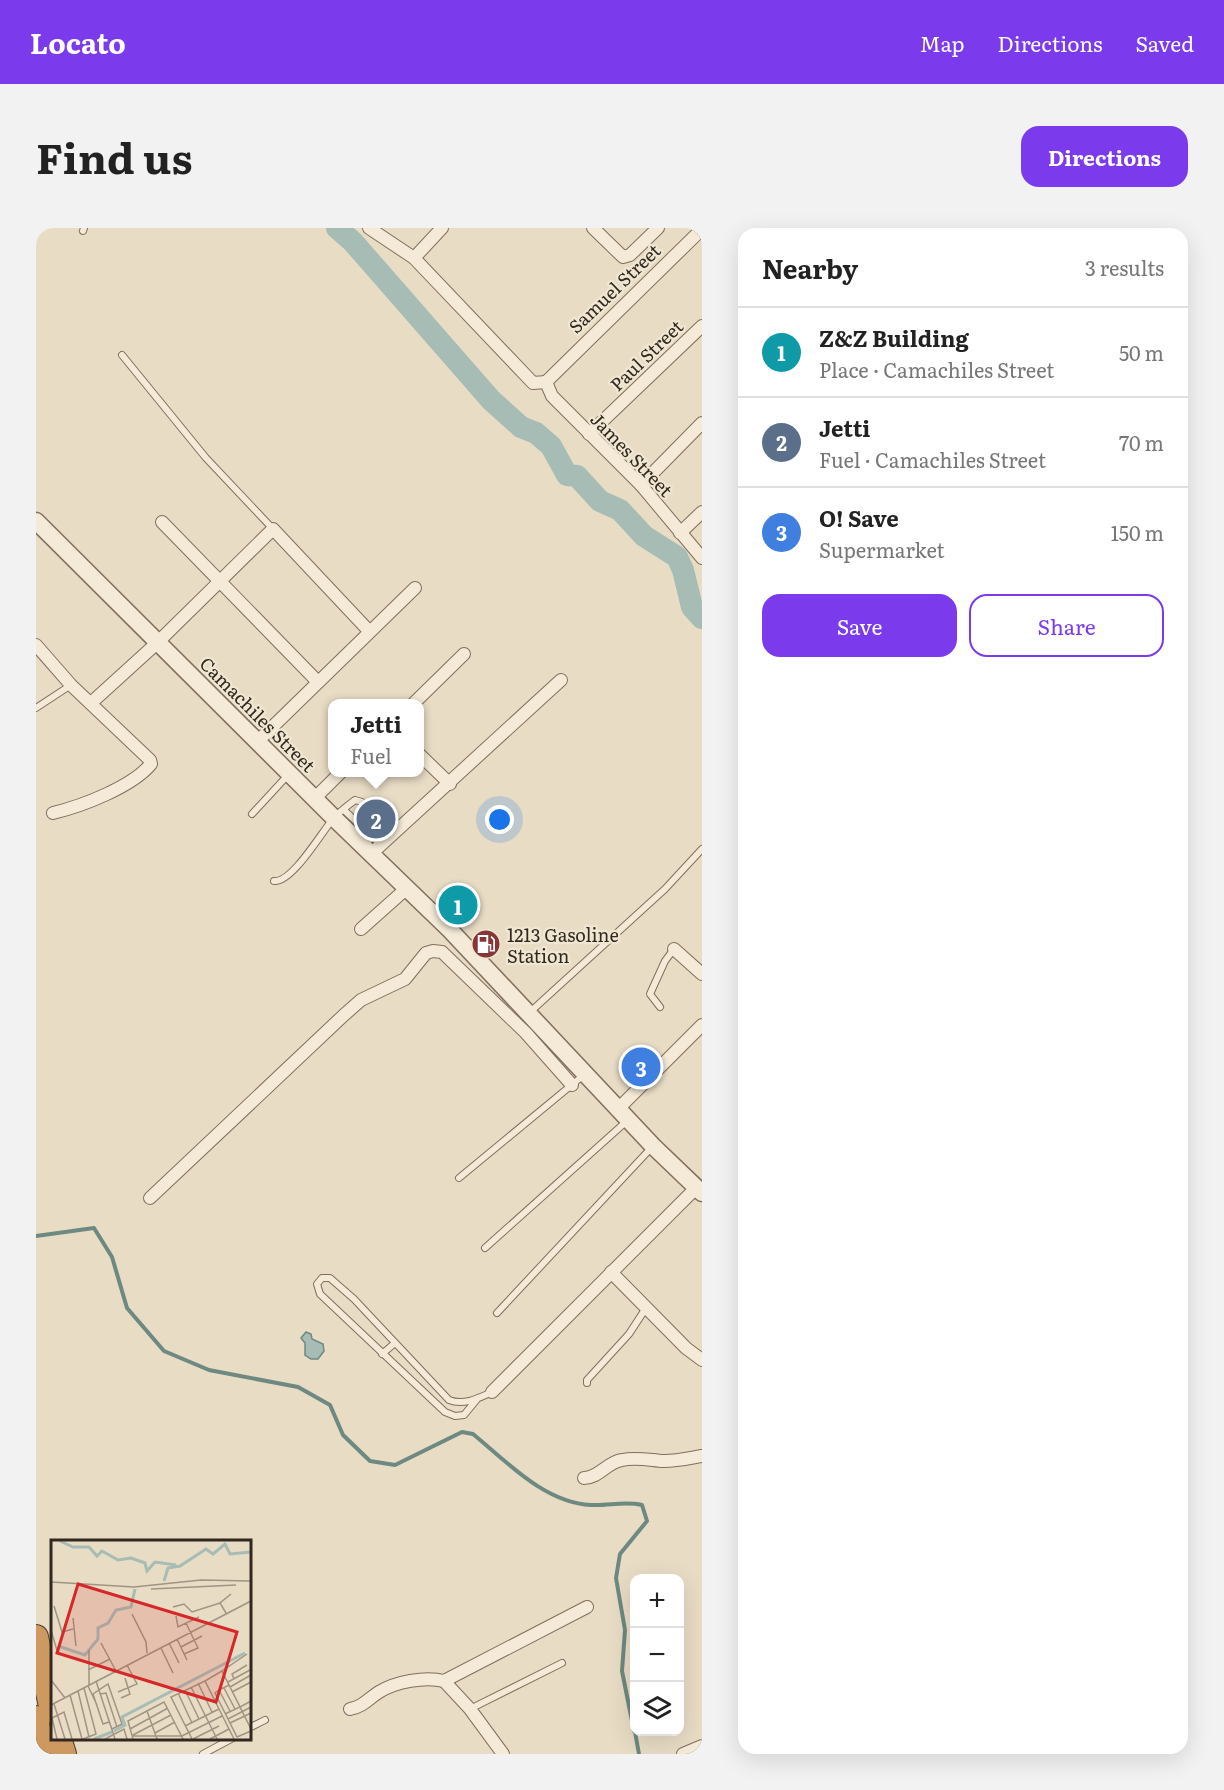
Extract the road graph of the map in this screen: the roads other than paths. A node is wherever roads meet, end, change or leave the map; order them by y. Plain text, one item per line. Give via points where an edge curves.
1 (369, 228) edge
2 (442, 228) edge
3 (593, 228) edge
4 (658, 228) edge
5 (702, 229) edge
6 (414, 258) junction
7 (702, 326) edge
8 (122, 355) dead end
9 (549, 378) junction
10 (702, 423) edge
11 (589, 434) junction
12 (641, 485) junction
13 (702, 512) edge
14 (36, 522) edge
15 (162, 522) dead end
16 (273, 529) junction
17 (680, 532) junction
18 (702, 558) edge
19 (219, 582) junction
20 (415, 588) dead end
21 (369, 631) junction
22 (157, 643) junction
23 (36, 645) edge
24 (464, 654) dead end
25 (317, 681) junction
26 (561, 681) dead end
27 (71, 685) junction
28 (418, 699) edge
29 (91, 703) junction
30 (36, 708) edge
31 (258, 741) junction
32 (424, 758) edge
33 (291, 773) junction
34 (336, 777) edge
35 (450, 784) junction
36 (315, 798) junction
37 (53, 813) dead end
38 (252, 814) dead end
39 (339, 814) junction
40 (372, 814) dead end
41 (380, 823) dead end
42 (372, 845) junction
43 (702, 849) edge
44 (274, 880) dead end
45 (408, 888) junction
46 (361, 929) dead end
47 (674, 949) joint
48 (702, 974) edge
49 (660, 1007) dead end
50 (529, 1014) junction
51 (702, 1025) edge
52 (586, 1074) junction
53 (572, 1085) junction
54 (623, 1114) junction
55 (653, 1146) junction
56 (459, 1178) dead end
57 (699, 1190) edge
58 (150, 1198) dead end
59 (485, 1248) dead end
60 (611, 1272) junction
61 (646, 1307) junction
62 (497, 1313) dead end
63 (395, 1343) junction
64 (382, 1354) junction
65 (702, 1360) edge
66 (587, 1383) dead end
67 (492, 1392) joint
68 (444, 1396) junction
69 (478, 1398) junction
70 (435, 1404) junction
71 (702, 1456) edge
72 (584, 1479) dead end
73 (587, 1607) dead end
74 (36, 1637) edge
75 (562, 1663) dead end
76 (444, 1681) junction
77 (51, 1706) edge
78 (350, 1709) dead end
79 (470, 1709) junction
80 (36, 1718) edge
81 (265, 1720) dead end
82 (250, 1728) edge
83 (59, 1739) edge
84 (229, 1739) edge
85 (702, 1746) edge
86 (44, 1754) edge
87 (63, 1754) edge
88 (203, 1754) edge
89 (503, 1754) edge
90 (683, 1754) edge

1 - 6 street
2 - 6 street
3 - 4 street via 623,257
5 - 9 street, Samuel Street
6 - 9 street via 533,383
7 - 11 street, Paul Street
8 - 16 lane via 206,458
9 - 11 street, James Street via 552,396
10 - 12 street
11 - 12 street, James Street
12 - 17 street, James Street
13 - 17 street
14 - 22 street, Camachiles Street
15 - 19 street
16 - 19 street
16 - 21 street
17 - 18 street, James Street
19 - 22 street
19 - 25 street
20 - 21 street
21 - 25 street
22 - 29 street
22 - 31 street, Camachiles Street
23 - 27 street
24 - 28 street
25 - 31 street
26 - 35 street
27 - 29 street
27 - 30 lane
29 - 37 street via 151,764 142,775 80,807
31 - 33 street, Camachiles Street
32 - 35 street
33 - 36 street, Camachiles Street
33 - 38 lane
34 - 36 street
35 - 42 street
36 - 39 street, Camachiles Street
39 - 40 lane via 358,800
39 - 42 street, Camachiles Street
39 - 44 lane via 299,863 282,879
41 - 42 lane via 384,827
42 - 45 street, Camachiles Street
43 - 50 lane via 665,889
45 - 46 street
45 - 50 street, Camachiles Street
47 - 48 street
47 - 49 lane via 650,994
50 - 52 street, Camachiles Street
51 - 54 street
52 - 53 lane
52 - 54 street, Camachiles Street
53 - 56 lane
53 - 58 street via 526,1033 442,952 433,951 426,953 405,979 361,1000
54 - 55 street, Camachiles Street
54 - 59 lane
55 - 57 street, Camachiles Street
55 - 62 lane
57 - 60 street
60 - 61 street
60 - 67 street
61 - 65 street
61 - 66 lane via 629,1334
63 - 64 lane
63 - 64 lane via 346,1292 330,1278 322,1278 317,1284 320,1294
63 - 68 lane
64 - 70 lane
67 - 69 lane
68 - 69 lane via 454,1402
68 - 70 lane
69 - 70 lane via 460,1416
71 - 72 street via 612,1462
73 - 76 street
74 - 77 highway
75 - 79 lane
76 - 78 street via 433,1678 397,1684 361,1707
76 - 79 street
79 - 89 street
80 - 86 highway
81 - 82 lane
83 - 87 highway
84 - 88 lane
85 - 90 street

